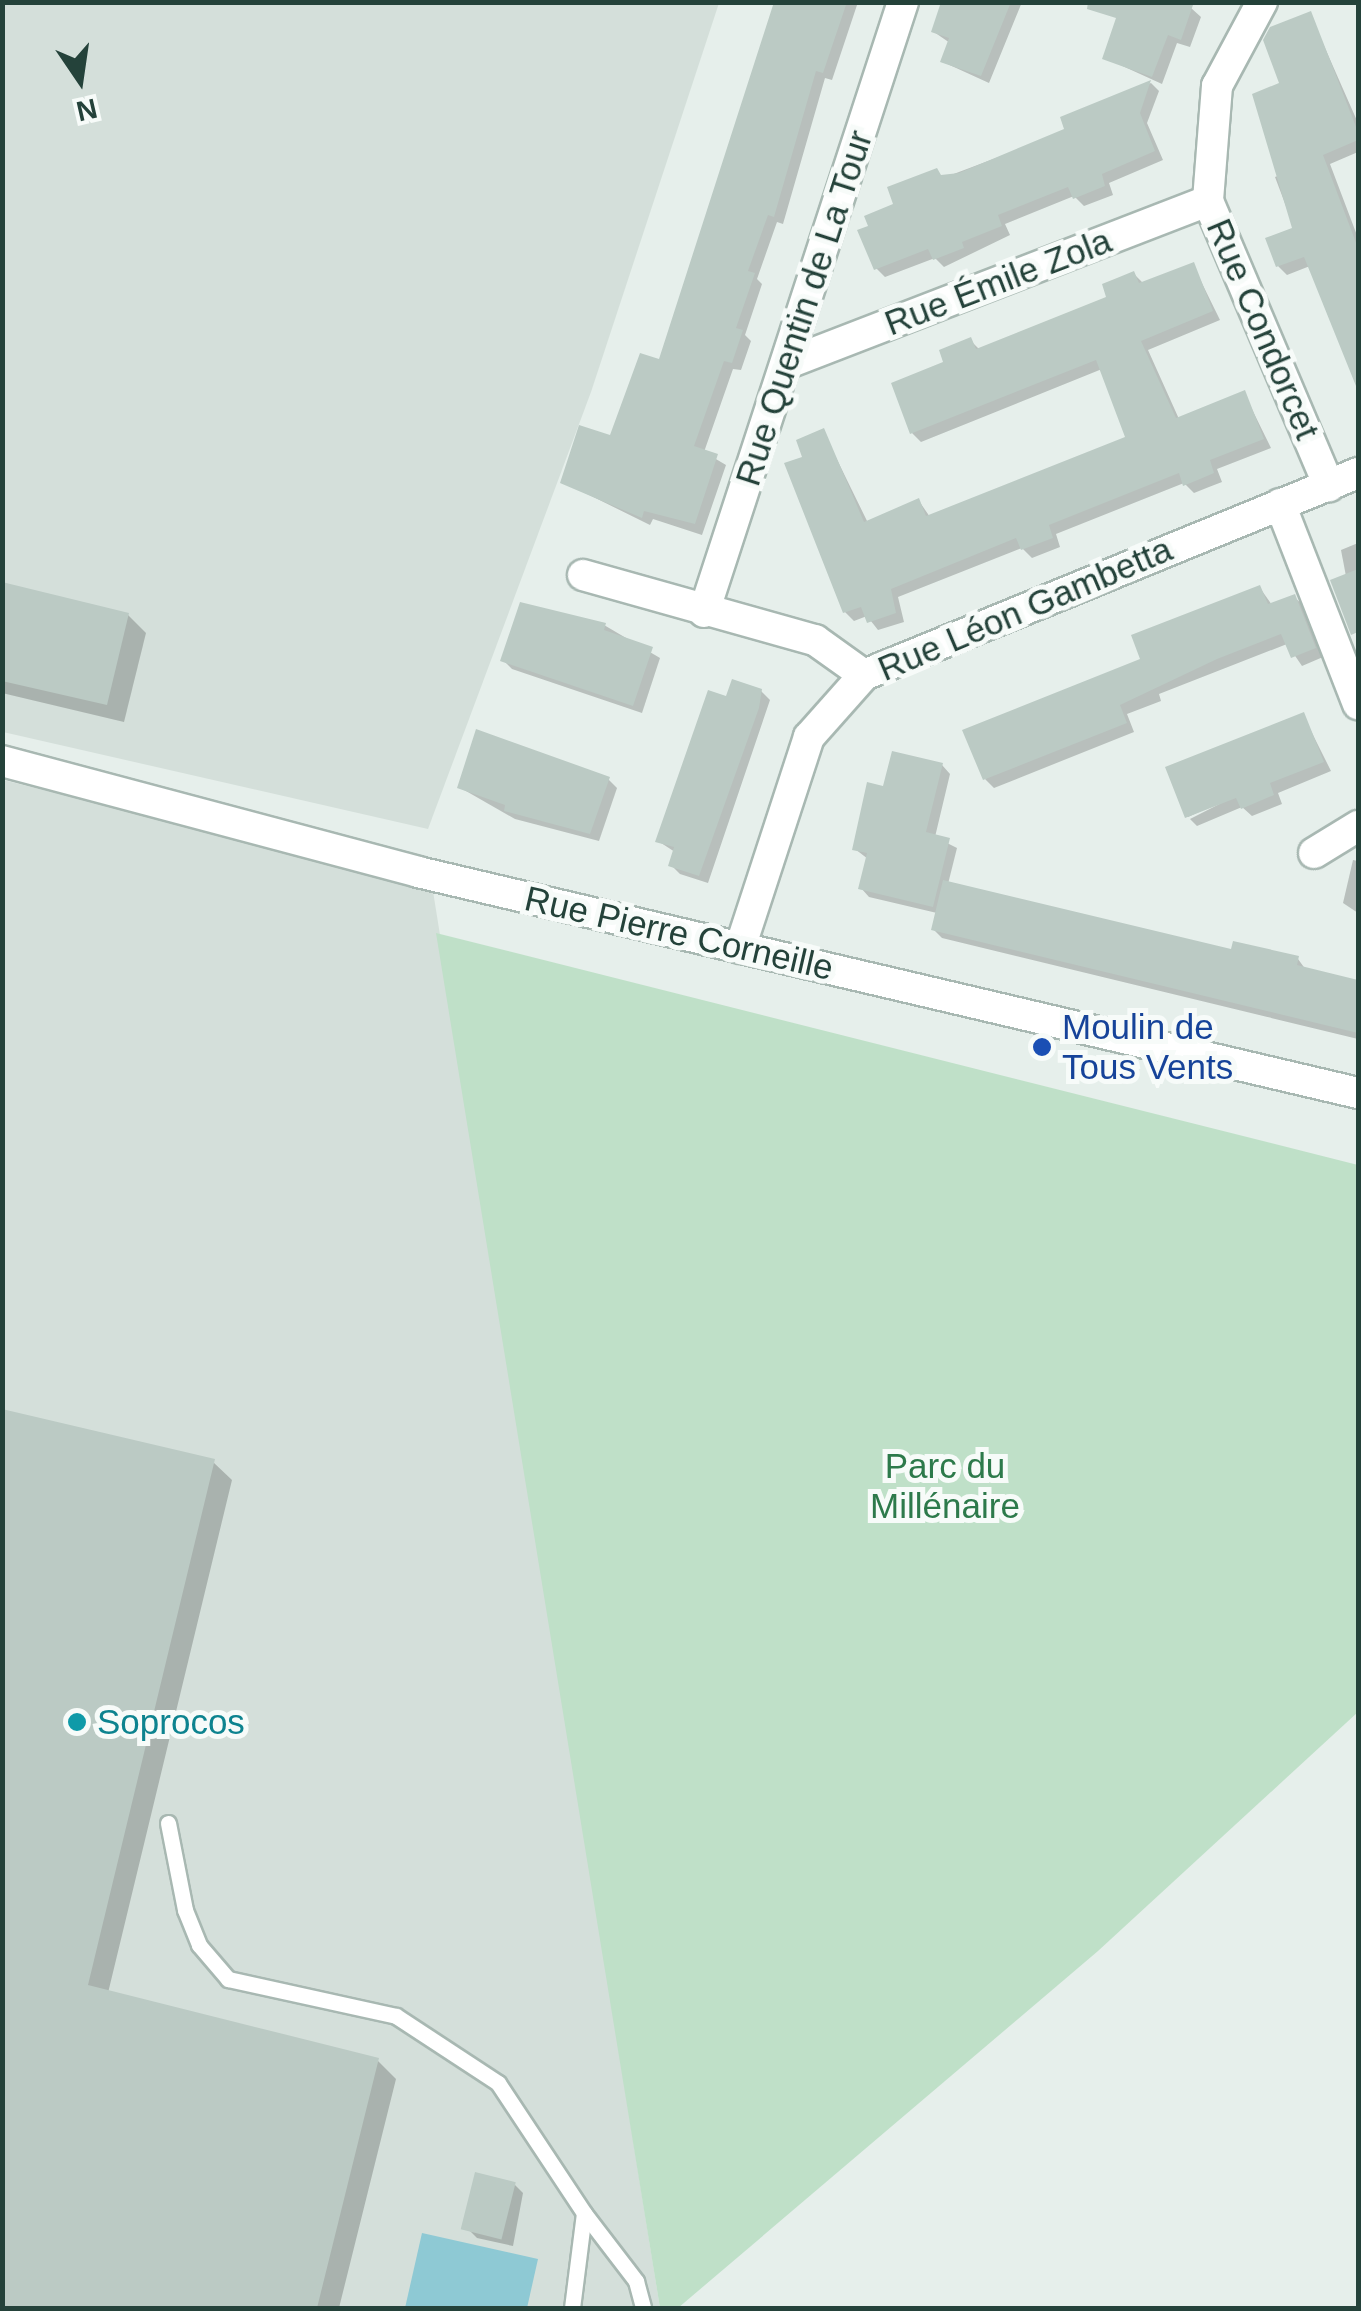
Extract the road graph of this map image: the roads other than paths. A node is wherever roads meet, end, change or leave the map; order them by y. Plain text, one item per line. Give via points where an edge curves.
1 (902, 2) edge
2 (1262, 2) edge
3 (1208, 201) junction
4 (788, 363) junction
5 (1358, 473) edge
6 (1329, 486) junction
7 (1280, 504) junction
8 (583, 574) dead end
9 (704, 612) junction
10 (864, 676) junction
11 (1358, 704) edge
12 (2, 761) edge
13 (1358, 826) edge
14 (1314, 853) dead end
15 (740, 948) junction
16 (1358, 1093) edge
17 (168, 1823) dead end
18 (584, 2213) junction
19 (572, 2308) edge
20 (643, 2308) edge

1 - 4 street, Rue Quentin de La Tour
2 - 3 street, Rue Condorcet via 1217,86
3 - 4 street, Rue Émile Zola
3 - 6 street, Rue Condorcet
4 - 9 street, Rue Quentin de La Tour
5 - 6 street, Rue Léon Gambetta
6 - 7 street, Rue Léon Gambetta
7 - 10 street, Rue Léon Gambetta
7 - 11 street
8 - 9 street
9 - 10 street via 815,640
10 - 15 street, Rue Léon Gambetta via 809,737
12 - 15 street, Rue Pierre Corneille via 418,872
13 - 14 street
15 - 16 street, Rue Pierre Corneille
17 - 18 lane via 185,1910 199,1944 228,1979 396,2016 410,2025 498,2083
18 - 19 lane
18 - 20 lane via 636,2282

